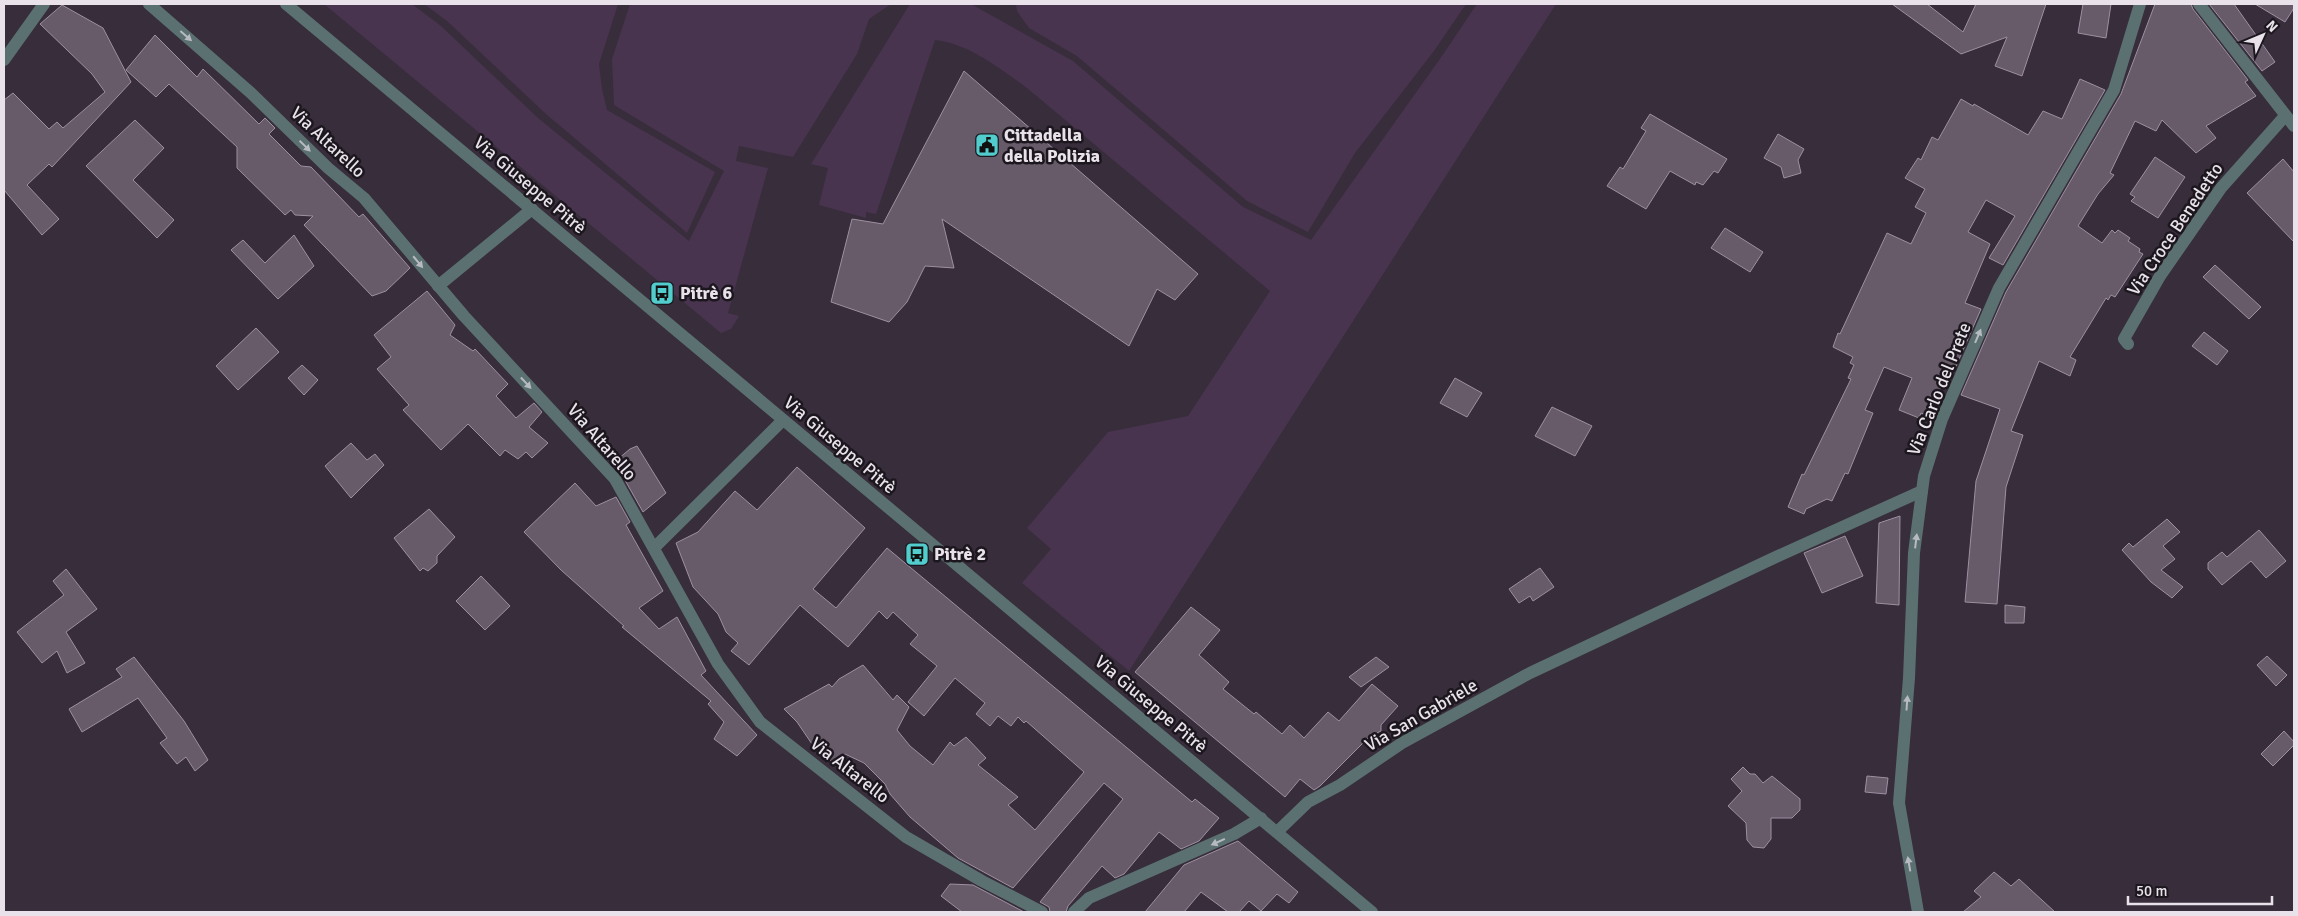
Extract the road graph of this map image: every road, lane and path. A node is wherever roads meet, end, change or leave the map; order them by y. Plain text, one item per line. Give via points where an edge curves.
1 (44, 4) edge
2 (149, 4) edge
3 (286, 4) edge
4 (2140, 4) edge
5 (2199, 4) edge
6 (4, 60) edge
7 (2285, 116) junction
8 (2294, 126) edge
9 (532, 209) junction
10 (438, 286) junction
11 (2128, 344) dead end
12 (783, 420) junction
13 (1922, 491) junction
14 (655, 547) junction
15 (1261, 818) junction
16 (1277, 832) junction
17 (1042, 912) edge
18 (1074, 912) edge
19 (1372, 912) edge
20 (1918, 912) edge

1 - 6 street
2 -> 10 street, Via Altarello via 364,198
3 - 9 street, Via Giuseppe Pitrè
13 -> 4 street, Via Carlo del Prete via 1942,419 1999,288 2114,90
5 - 7 street
7 - 8 street
7 - 11 street, Via Croce Benedetto via 2221,188 2160,276 2124,339
9 - 10 street
9 - 12 street, Via Giuseppe Pitrè
10 -> 14 street, Via Altarello via 615,479
12 - 14 street
12 - 15 street, Via Giuseppe Pitrè
13 - 16 street, Via San Gabriele via 1530,673 1402,743 1340,785 1308,802
20 -> 13 street, Via Carlo del Prete via 1899,803 1914,553
14 - 17 street, Via Altarello via 718,664 760,722 906,837
15 - 16 street, Via Giuseppe Pitrè
15 -> 18 street via 1234,834 1089,898
16 - 19 street, Via Giuseppe Pitrè

